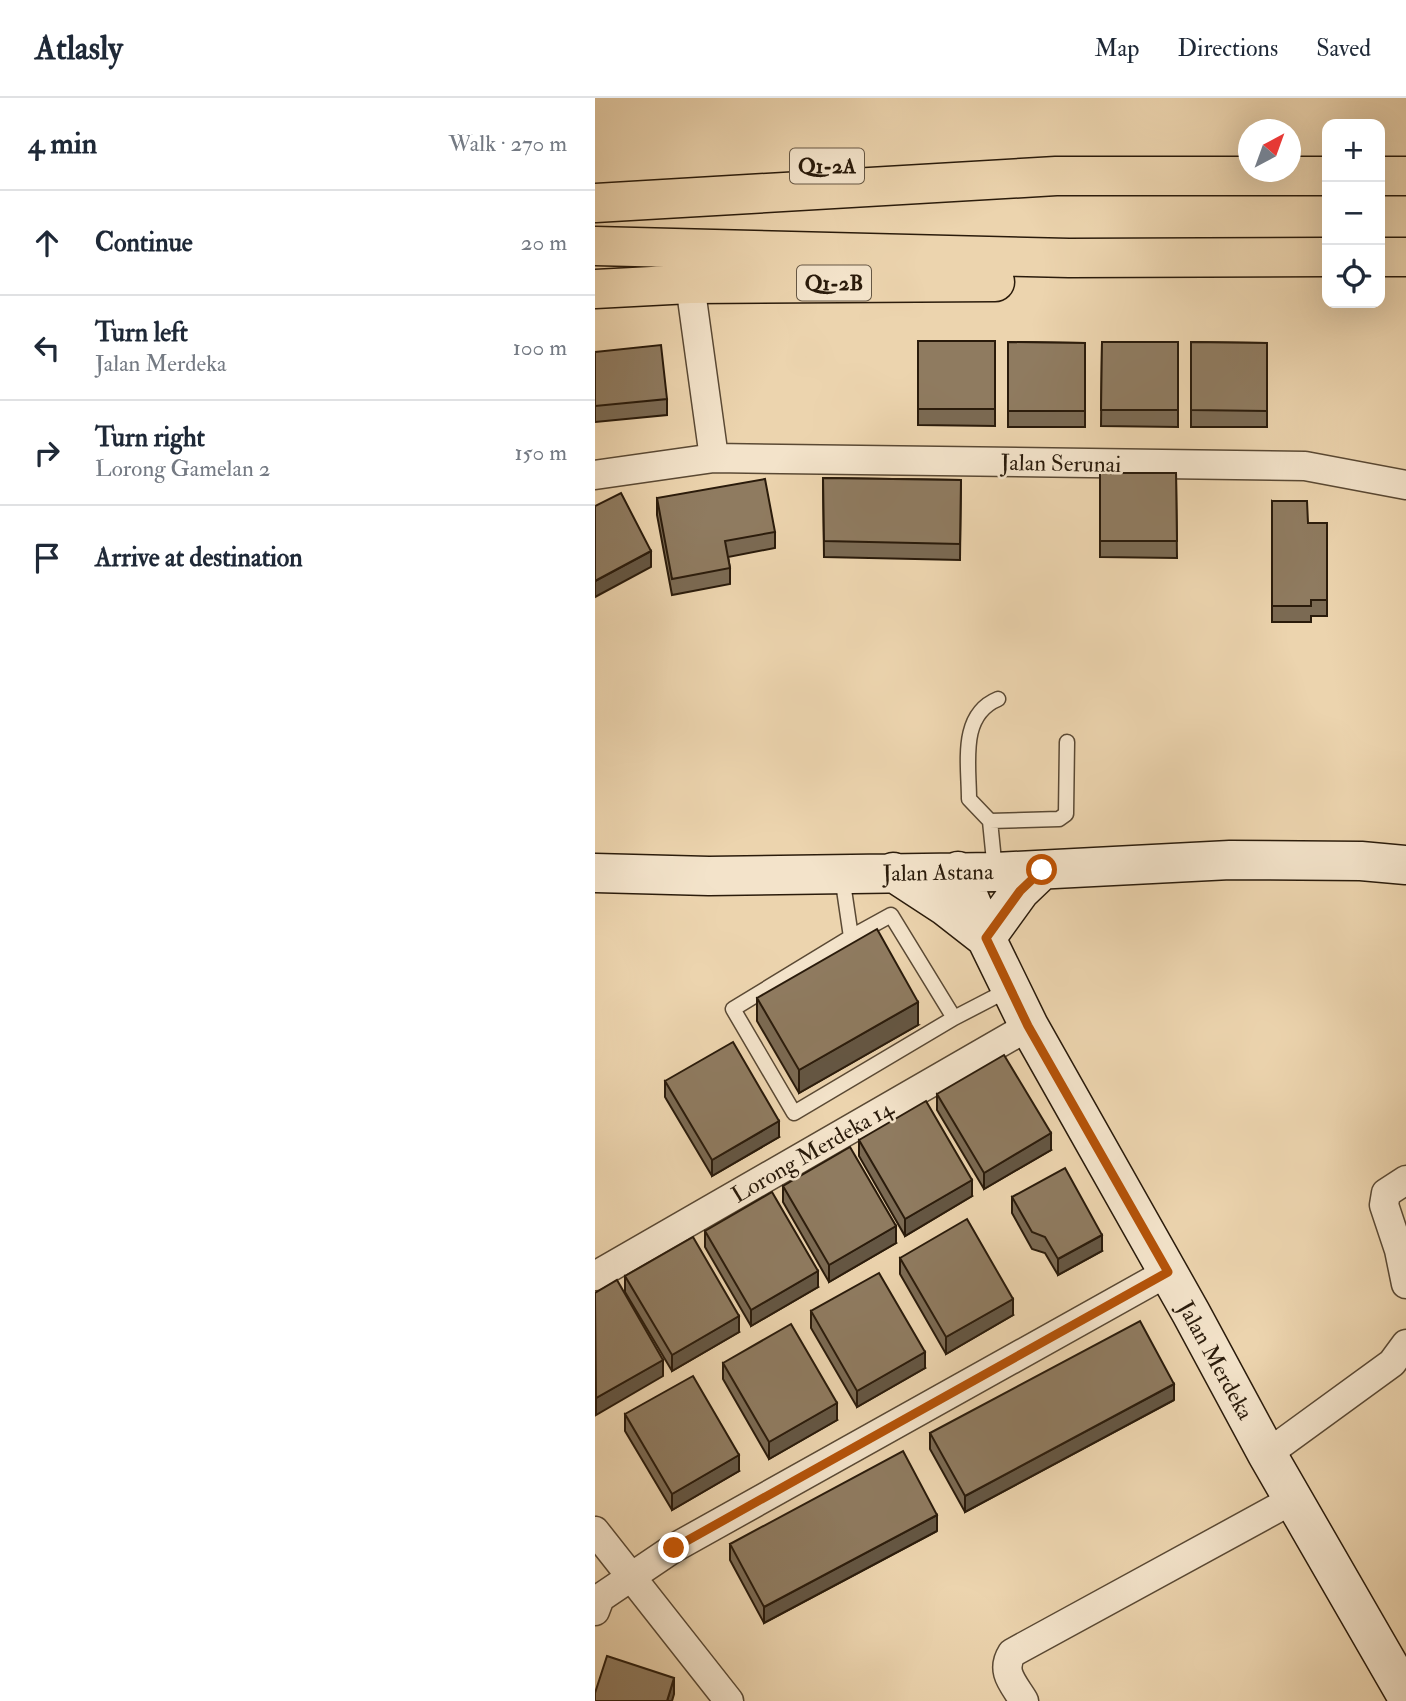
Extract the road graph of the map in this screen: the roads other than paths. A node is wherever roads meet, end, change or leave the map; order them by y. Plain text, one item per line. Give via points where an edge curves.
1 (1056, 176) junction
2 (1322, 176) edge
3 (1385, 176) edge
4 (1406, 176) edge
5 (595, 180) edge
6 (595, 203) edge
7 (595, 246) edge
8 (1322, 257) edge
9 (1385, 257) edge
10 (1406, 257) edge
11 (1069, 258) junction
12 (690, 284) junction
13 (595, 289) edge
14 (714, 458) junction
15 (595, 475) edge
16 (1406, 485) edge
17 (998, 699) dead end
18 (1067, 742) dead end
19 (990, 821) junction
20 (1406, 865) edge
21 (1042, 870) junction
22 (893, 872) junction
23 (977, 872) junction
24 (595, 873) edge
25 (842, 873) junction
26 (851, 937) junction
27 (986, 938) junction
28 (1010, 990) junction
29 (954, 1018) junction
30 (1028, 1026) junction
31 (1406, 1180) edge
32 (1168, 1272) junction
33 (595, 1276) edge
34 (1406, 1284) edge
35 (1406, 1344) edge
36 (1268, 1454) junction
37 (1294, 1499) junction
38 (595, 1531) edge
39 (632, 1577) junction
40 (595, 1611) edge
41 (1403, 1680) edge
42 (729, 1701) edge
43 (1024, 1701) edge

1 - 2 main road, Q1-2A
1 - 5 main road, Q1-2A via 979,158
1 - 6 main road
3 - 4 main road
7 - 11 main road
8 - 11 main road, Q1-2B
9 - 10 main road
11 - 12 main road, Q1-2B via 1009,281
12 - 13 main road, Q1-2B
12 - 14 street
14 - 15 street, Jalan Serunai
14 - 16 street, Jalan Serunai via 1305,466
17 - 19 lane via 985,704 969,734 969,799
18 - 19 lane via 1066,814 1059,819
19 - 23 lane
20 - 21 main road, Jalan Astana via 1230,860
21 - 23 main road, Jalan Astana
21 - 27 main road via 1020,891
22 - 23 main road, Jalan Astana
22 - 25 main road, Jalan Astana
22 - 27 main road
23 - 27 main road, Jalan Merdeka
24 - 25 main road, Jalan Astana
25 - 26 lane
26 - 29 lane via 891,915
26 - 29 lane via 733,1009 794,1114
27 - 28 main road, Jalan Merdeka
28 - 29 lane
28 - 30 main road, Jalan Merdeka
30 - 32 main road, Jalan Merdeka
30 - 33 street, Lorong Merdeka 14
31 - 34 street via 1386,1193 1384,1205
32 - 36 main road, Jalan Merdeka
32 - 39 street via 674,1548
35 - 36 street via 1392,1363
36 - 37 main road, Jalan Merdeka
37 - 41 main road, Jalan Merdeka
37 - 43 street via 1012,1653 1006,1662 1007,1673
38 - 39 street
39 - 40 street via 600,1598
39 - 42 street

